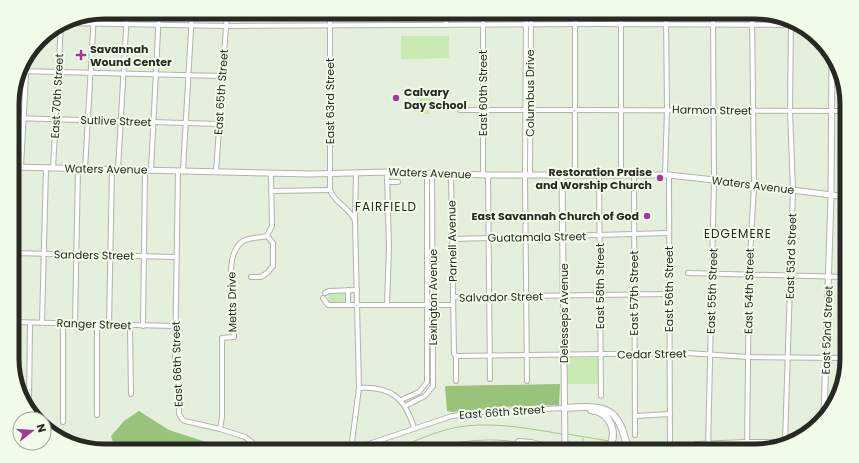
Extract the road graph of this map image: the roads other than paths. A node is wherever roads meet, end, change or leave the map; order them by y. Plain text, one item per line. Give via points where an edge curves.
1 (126, 19) edge
2 (158, 19) edge
3 (192, 19) edge
4 (226, 19) edge
5 (330, 19) edge
6 (446, 19) edge
7 (483, 19) edge
8 (527, 19) edge
9 (529, 19) edge
10 (575, 19) edge
11 (621, 19) edge
12 (666, 19) edge
13 (714, 19) edge
14 (752, 19) edge
15 (94, 20) edge
16 (782, 23) edge
17 (77, 24) edge
18 (94, 24) junction
19 (575, 24) junction
20 (621, 24) junction
21 (126, 25) junction
22 (446, 25) junction
23 (483, 25) junction
24 (528, 25) junction
25 (666, 25) junction
26 (714, 25) junction
27 (752, 25) junction
28 (158, 26) junction
29 (192, 26) junction
30 (226, 26) junction
31 (330, 26) junction
32 (791, 27) edge
33 (62, 30) edge
34 (832, 68) edge
35 (26, 71) joint
36 (58, 72) junction
37 (91, 73) junction
38 (123, 74) junction
39 (156, 74) junction
40 (189, 75) junction
41 (222, 76) junction
42 (460, 110) dead end
43 (483, 110) junction
44 (528, 110) junction
45 (575, 110) junction
46 (621, 110) junction
47 (667, 110) junction
48 (714, 111) junction
49 (754, 111) junction
50 (790, 111) junction
51 (831, 111) junction
52 (840, 111) edge
53 (19, 118) edge
54 (24, 118) junction
55 (56, 119) junction
56 (88, 120) junction
57 (121, 121) junction
58 (154, 122) junction
59 (186, 123) junction
60 (219, 124) junction
61 (21, 167) joint
62 (46, 168) junction
63 (53, 168) junction
64 (78, 168) junction
65 (86, 169) junction
66 (112, 169) junction
67 (118, 169) junction
68 (148, 170) junction
69 (181, 171) junction
70 (216, 172) junction
71 (387, 172) junction
72 (271, 173) junction
73 (356, 173) junction
74 (429, 173) junction
75 (329, 174) junction
76 (451, 174) junction
77 (485, 175) junction
78 (527, 175) junction
79 (562, 175) junction
80 (575, 175) junction
81 (599, 175) junction
82 (621, 175) junction
83 (634, 175) junction
84 (667, 175) junction
85 (714, 180) junction
86 (388, 182) junction
87 (398, 182) dead end
88 (754, 185) junction
89 (330, 190) junction
90 (793, 190) junction
91 (272, 191) junction
92 (831, 196) junction
93 (840, 197) edge
94 (355, 221) junction
95 (669, 233) junction
96 (634, 235) junction
97 (267, 236) junction
98 (564, 236) junction
99 (600, 236) junction
100 (525, 237) junction
101 (433, 238) junction
102 (489, 238) junction
103 (427, 239) junction
104 (452, 239) junction
105 (19, 253) edge
106 (44, 254) junction
107 (76, 255) junction
108 (110, 256) junction
109 (144, 256) junction
110 (176, 257) junction
111 (688, 273) dead end
112 (713, 274) junction
113 (749, 275) junction
114 (790, 275) junction
115 (829, 276) junction
116 (251, 277) dead end
117 (840, 277) edge
118 (348, 290) junction
119 (358, 290) junction
120 (325, 293) dead end
121 (669, 294) junction
122 (600, 295) junction
123 (635, 295) junction
124 (526, 296) junction
125 (564, 296) junction
126 (453, 297) junction
127 (490, 297) junction
128 (323, 298) dead end
129 (348, 305) junction
130 (358, 305) junction
131 (387, 305) junction
132 (430, 305) junction
133 (453, 306) junction
134 (19, 322) edge
135 (30, 323) junction
136 (42, 323) junction
137 (63, 324) junction
138 (76, 324) junction
139 (97, 324) junction
140 (109, 325) junction
141 (130, 326) junction
142 (143, 326) junction
143 (175, 326) junction
144 (526, 354) junction
145 (635, 354) junction
146 (669, 354) junction
147 (710, 354) junction
148 (489, 355) junction
149 (564, 355) junction
150 (600, 355) junction
151 (456, 356) junction
152 (748, 357) junction
153 (788, 357) junction
154 (827, 358) junction
155 (840, 358) edge
156 (428, 378) junction
157 (433, 379) junction
158 (490, 379) dead end
159 (456, 380) dead end
160 (527, 382) dead end
161 (359, 388) junction
162 (131, 394) dead end
163 (601, 396) dead end
164 (401, 400) junction
165 (30, 402) edge
166 (405, 406) junction
167 (565, 408) junction
168 (824, 408) edge
169 (670, 414) junction
170 (97, 415) dead end
171 (635, 416) junction
172 (63, 422) dead end
173 (414, 428) junction
174 (220, 429) junction
175 (635, 435) dead end
176 (786, 438) edge
177 (747, 442) junction
178 (772, 442) edge
179 (254, 444) edge
180 (352, 444) edge
181 (369, 444) edge
182 (464, 444) edge
183 (535, 444) edge
184 (565, 444) edge
185 (611, 444) edge
186 (626, 444) edge
187 (670, 444) edge
188 (696, 444) dead end
189 (708, 444) junction

1 - 21 street
2 - 28 street
3 - 29 street, East 66th Street
4 - 30 street, East 65th Street
5 - 31 street, East 63rd Street
6 - 22 street
7 - 23 street, East 60th Street
8 - 24 street, Columbus Drive
9 - 24 street, Columbus Drive
10 - 19 street
11 - 20 street
12 - 25 street, East 56th Street
13 - 26 street, East 55th Street
14 - 27 street, East 54th Street
15 - 18 street
16 - 27 street
17 - 18 street
18 - 21 street
18 - 37 street
19 - 20 street
19 - 24 street
19 - 45 street
20 - 25 street
20 - 46 street
21 - 28 street
21 - 38 street
22 - 23 street
22 - 31 street
23 - 24 street
23 - 43 street, East 60th Street
24 - 44 street, Columbus Drive
25 - 26 street
25 - 47 street, East 56th Street
26 - 27 street
26 - 48 street, East 55th Street
27 - 49 street, East 54th Street
28 - 29 street
28 - 39 street
29 - 30 street
29 - 40 street, East 66th Street
30 - 31 street
30 - 41 street, East 65th Street
31 - 75 street, East 63rd Street
32 - 50 street, East 53rd Street
33 - 36 street, East 70th Street
34 - 51 main road, East 52nd Street
35 - 36 street
35 - 54 street
36 - 37 street
36 - 55 street, East 70th Street
37 - 38 street
37 - 56 street
38 - 39 street
38 - 57 street
39 - 40 street
39 - 58 street
40 - 41 street
40 - 59 street, East 66th Street
41 - 60 street, East 65th Street
42 - 43 street, Harmon Street
43 - 44 street, Harmon Street
43 - 77 street, East 60th Street
44 - 45 street, Harmon Street
44 - 78 street, Columbus Drive
45 - 46 street, Harmon Street
45 - 80 street
46 - 47 street, Harmon Street
46 - 82 street
47 - 48 street, Harmon Street
47 - 84 street, East 56th Street
48 - 49 street, Harmon Street
48 - 85 street, East 55th Street
49 - 50 street, Harmon Street
49 - 88 street, East 54th Street
50 - 51 street, Harmon Street
50 - 90 street, East 53rd Street
51 - 52 street, Harmon Street
51 - 92 main road, East 52nd Street
53 - 54 street, Sutlive Street
54 - 55 street, Sutlive Street
54 - 61 street
55 - 56 street, Sutlive Street
55 - 63 street, East 70th Street
56 - 57 street, Sutlive Street
56 - 65 street
57 - 58 street, Sutlive Street
57 - 67 street
58 - 59 street, Sutlive Street
58 - 68 street
59 - 60 street, Sutlive Street
59 - 69 street, East 66th Street
60 - 70 street, East 65th Street
61 - 62 main road, Waters Avenue
62 - 63 main road, Waters Avenue
62 - 106 street
63 - 64 main road, Waters Avenue
64 - 65 main road, Waters Avenue
64 - 107 street
65 - 66 main road, Waters Avenue
66 - 67 main road, Waters Avenue
66 - 108 street
67 - 68 main road, Waters Avenue
68 - 69 main road, Waters Avenue
68 - 109 street
69 - 70 main road, Waters Avenue
69 - 110 street, East 66th Street
70 - 72 main road, Waters Avenue
71 - 73 main road, Waters Avenue
71 - 74 main road, Waters Avenue
71 - 86 street
72 - 75 main road, Waters Avenue
72 - 91 street
73 - 75 main road, Waters Avenue
73 - 94 street
74 - 76 main road, Waters Avenue
74 - 101 street, Lexington Avenue
74 - 103 street, Lexington Avenue
75 - 89 street, East 63rd Street
76 - 77 main road, Waters Avenue
76 - 104 street, Parnell Avenue
77 - 78 main road, Waters Avenue
77 - 102 street, East 60th Street
78 - 79 main road, Waters Avenue
78 - 100 street, Columbus Drive
79 - 80 main road, Waters Avenue
79 - 98 main road, Delesseps Avenue
80 - 81 main road, Waters Avenue
81 - 82 main road, Waters Avenue
81 - 99 street, East 58th Street
82 - 83 main road, Waters Avenue
83 - 84 main road, Waters Avenue
83 - 96 street, East 57th Street
84 - 85 main road, Waters Avenue
84 - 95 street, East 56th Street
85 - 88 main road, Waters Avenue
85 - 112 street, East 55th Street
86 - 87 street
86 - 131 street
88 - 90 main road, Waters Avenue
88 - 113 street, East 54th Street
89 - 91 street
89 - 94 street via 335,200 351,212
90 - 92 main road, Waters Avenue
90 - 114 street, East 53rd Street
91 - 97 street via 272,226
92 - 93 main road, Waters Avenue
92 - 115 main road, East 52nd Street
94 - 119 street
95 - 96 street, Guatamala Street
95 - 121 street, East 56th Street
96 - 99 street, Guatamala Street
96 - 123 street, East 57th Street
97 - 116 street via 273,243 273,266 261,277
97 - 174 street, Metts Drive via 249,238 242,242 233,255 231,266 234,337 222,338
98 - 99 street, Guatamala Street
98 - 100 street, Guatamala Street
98 - 125 main road, Delesseps Avenue
99 - 122 street, East 58th Street
100 - 102 street, Guatamala Street
100 - 124 street, Columbus Drive
101 - 103 street
101 - 132 street, Lexington Avenue
102 - 104 street, Guatamala Street
102 - 127 street, East 60th Street
103 - 132 street, Lexington Avenue
104 - 126 street, Parnell Avenue
105 - 106 street, Sanders Street
106 - 107 street, Sanders Street
106 - 136 street
107 - 108 street, Sanders Street
107 - 138 street
108 - 109 street, Sanders Street
108 - 140 street
109 - 110 street, Sanders Street
109 - 142 street
110 - 143 street, East 66th Street
111 - 112 street
112 - 113 street
112 - 147 street, East 55th Street
113 - 114 street
113 - 152 street, East 54th Street
114 - 115 street
114 - 153 street, East 53rd Street
115 - 117 street
115 - 154 main road, East 52nd Street
118 - 119 street
118 - 120 street
118 - 129 street
119 - 130 street
121 - 123 street, Salvador Street
121 - 146 street, East 56th Street
122 - 123 street, Salvador Street
122 - 125 street, Salvador Street
122 - 150 street, East 58th Street
123 - 145 street, East 57th Street
124 - 125 street, Salvador Street
124 - 127 street, Salvador Street
124 - 144 street, Columbus Drive
125 - 149 main road, Delesseps Avenue
126 - 127 street, Salvador Street
126 - 133 street, Parnell Avenue
127 - 148 street, East 60th Street
128 - 129 street via 328,305
129 - 130 street
130 - 131 street
130 - 161 street
131 - 132 street
132 - 133 street
132 - 156 street, Lexington Avenue
132 - 157 street, Lexington Avenue
133 - 151 street, Parnell Avenue
134 - 135 street, Ranger Street
135 - 136 street, Ranger Street
135 - 165 street
136 - 137 street, Ranger Street
137 - 138 street, Ranger Street
137 - 172 street
138 - 139 street, Ranger Street
139 - 140 street, Ranger Street
139 - 170 street
140 - 141 street, Ranger Street
141 - 142 street, Ranger Street
141 - 162 street
142 - 143 street, Ranger Street
143 - 174 street, East 66th Street via 179,415 185,421
144 - 148 street, Cedar Street
144 - 149 street, Cedar Street
144 - 160 street, Columbus Drive
145 - 146 street, Cedar Street
145 - 150 street, Cedar Street
145 - 171 street, East 57th Street
146 - 147 street, Cedar Street
146 - 169 street, East 56th Street
147 - 152 street, Cedar Street
147 - 189 street, East 55th Street
148 - 151 street, Cedar Street
148 - 158 street, East 60th Street
149 - 150 street, Cedar Street
149 - 167 main road, Delesseps Avenue
150 - 163 street, East 58th Street
151 - 159 street, Parnell Avenue
152 - 153 street, Cedar Street
152 - 177 street, East 54th Street
153 - 154 street, Cedar Street
153 - 176 street, East 53rd Street
154 - 155 street, Cedar Street
154 - 168 main road, East 52nd Street
156 - 157 street
156 - 164 street via 419,392
157 - 166 street, Lexington Avenue via 433,386 429,392
161 - 164 street via 379,388
161 - 180 street, bridge
164 - 166 street
166 - 173 street
167 - 173 street, East 66th Street via 468,413
167 - 184 main road, Delesseps Avenue
167 - 185 highway via 601,413 609,420 613,432
167 - 186 highway via 589,407 609,412 621,424
169 - 171 street
169 - 187 street, East 56th Street
171 - 175 street, East 57th Street
173 - 181 street, East 66th Street
174 - 179 street, East 66th Street via 245,437
177 - 178 street
177 - 189 street
182 - 183 highway via 499,440
188 - 189 street

